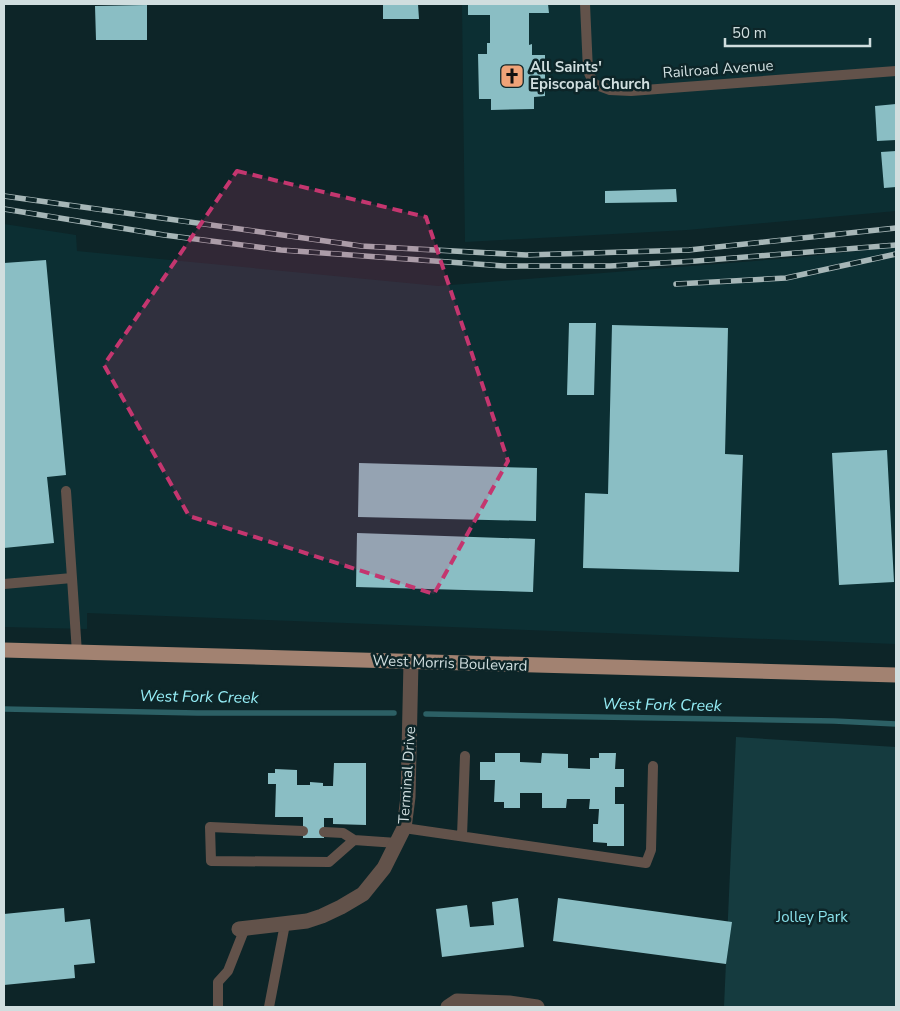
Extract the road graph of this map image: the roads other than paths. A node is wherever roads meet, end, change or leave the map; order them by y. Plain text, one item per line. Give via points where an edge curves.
1 (586, 4) edge
2 (896, 71) edge
3 (66, 491) dead end
4 (72, 578) junction
5 (4, 584) edge
6 (4, 650) edge
7 (77, 652) junction
8 (411, 662) junction
9 (896, 675) edge
10 (465, 756) dead end
11 (653, 766) dead end
12 (404, 828) junction
13 (303, 832) dead end
14 (324, 832) dead end
15 (462, 836) junction
16 (354, 840) junction
17 (397, 843) junction
18 (285, 924) junction
19 (242, 929) joint
20 (218, 1007) edge
21 (269, 1007) edge
22 (448, 1007) edge
23 (537, 1007) edge

1 - 2 lane, Railroad Avenue via 588,71 594,84 610,90
3 - 4 lane
4 - 5 lane
4 - 7 lane
6 - 7 main road, West Morris Boulevard
7 - 8 main road, West Morris Boulevard
8 - 9 main road, West Morris Boulevard
8 - 12 street, Terminal Drive
10 - 15 lane
11 - 15 lane via 651,850 646,863
12 - 15 lane
12 - 17 street, Terminal Drive
13 - 16 lane via 210,827 211,861 329,862
14 - 16 lane via 343,833
16 - 17 lane
17 - 18 street, Terminal Drive via 384,868 363,894 322,916
18 - 19 street, Terminal Drive
18 - 21 lane
19 - 20 lane via 228,971 218,982
22 - 23 street via 457,1001

